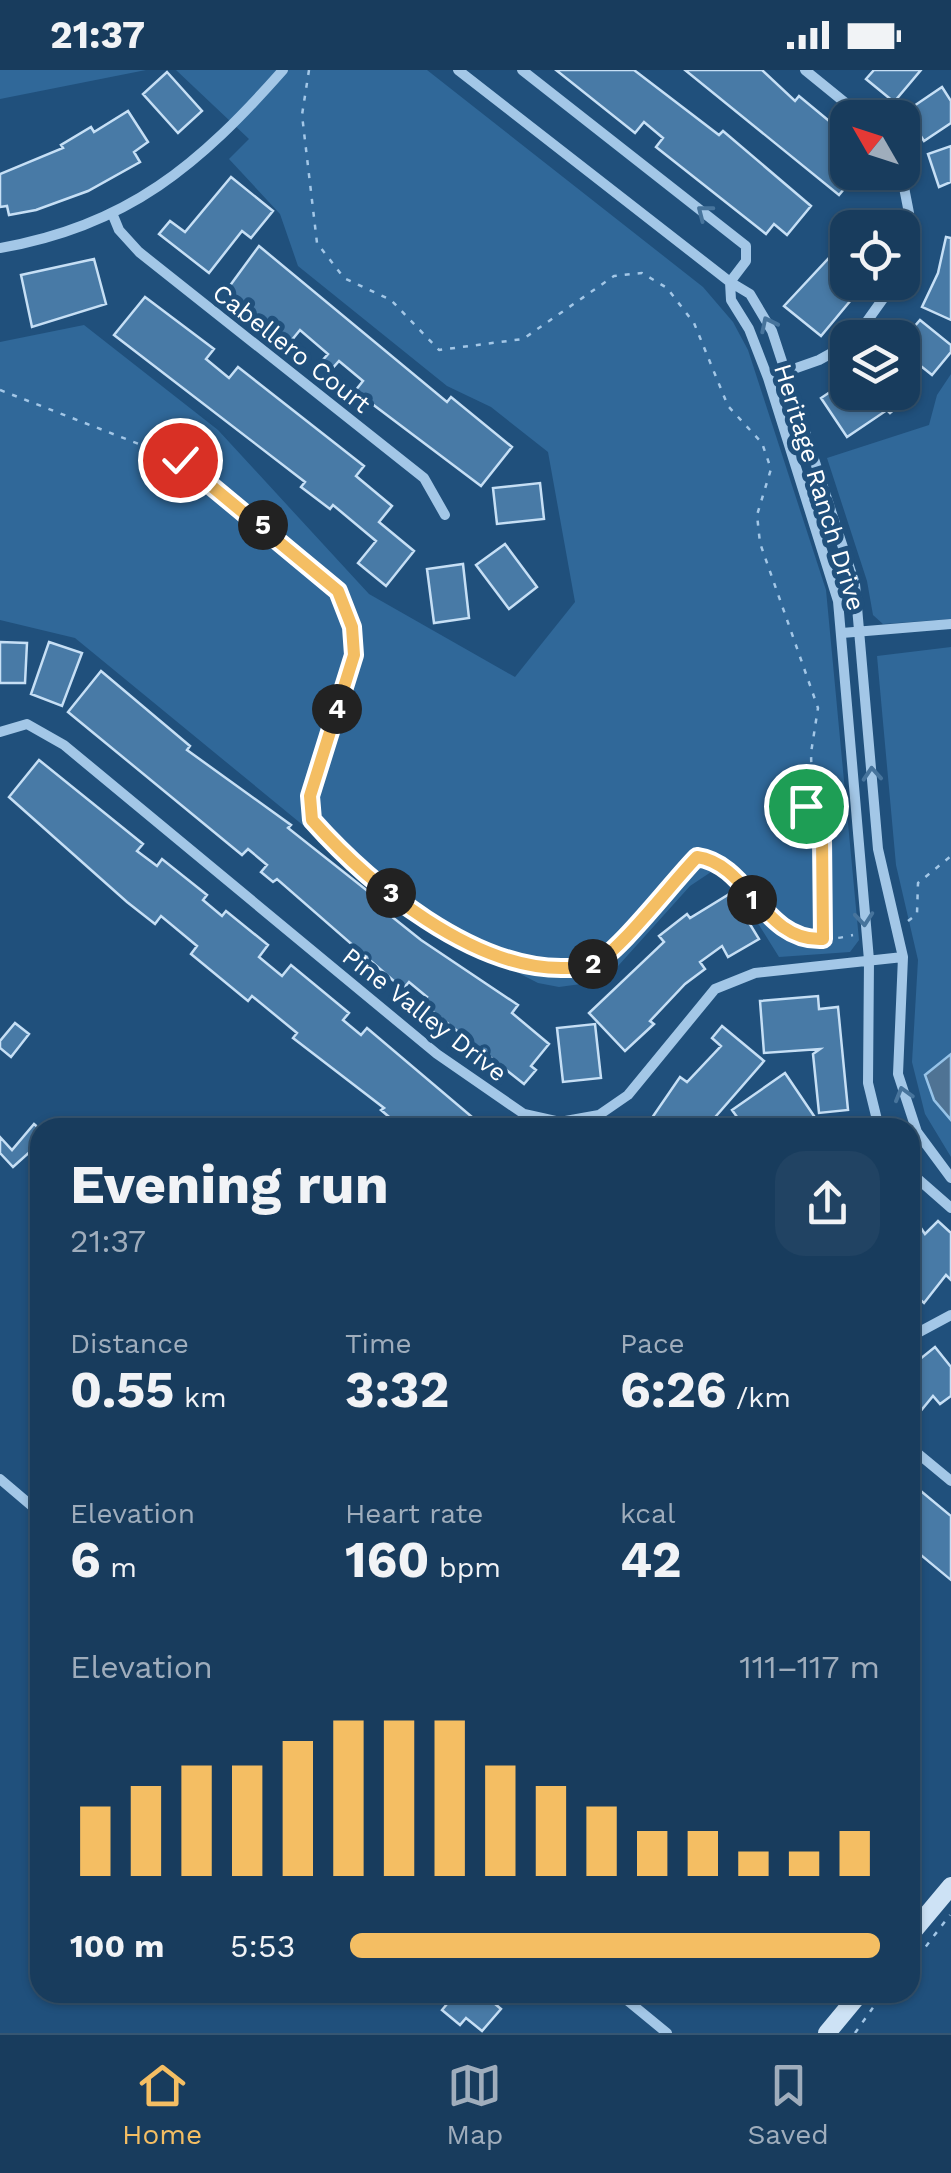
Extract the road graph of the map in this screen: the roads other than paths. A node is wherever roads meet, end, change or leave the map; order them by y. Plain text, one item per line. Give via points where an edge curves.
1 (283, 70) edge
2 (458, 70) edge
3 (522, 70) edge
4 (805, 70) edge
5 (842, 100) edge
6 (112, 214) junction
7 (0, 248) edge
8 (730, 282) junction
9 (830, 352) edge
10 (788, 372) junction
11 (768, 378) junction
12 (445, 515) dead end
13 (951, 624) edge
14 (862, 632) junction
15 (842, 633) junction
16 (0, 732) edge
17 (903, 957) junction
18 (869, 960) junction
19 (599, 1115) junction
20 (542, 1118) edge
21 (582, 1118) edge
22 (601, 1118) edge
23 (876, 1118) edge
24 (913, 1118) edge
25 (920, 1135) edge
26 (951, 1178) edge
27 (920, 1181) edge
28 (951, 1208) edge
29 (951, 1315) edge
30 (920, 1332) edge
31 (920, 1455) edge
32 (0, 1479) edge
33 (951, 1481) edge
34 (30, 1504) edge
35 (951, 1886) edge
36 (920, 1923) edge
37 (630, 2003) edge
38 (852, 2003) edge
39 (667, 2033) edge
40 (827, 2033) edge

1 - 6 street via 184,172
2 - 8 street, Heritage Ranch Drive
8 -> 3 street via 746,262 746,246
4 - 5 street
6 - 7 street
6 - 12 street, Cabellero Court via 139,252 424,478
10 -> 8 street, Heritage Ranch Drive via 760,306
8 - 11 street, Heritage Ranch Drive via 731,300
9 - 10 street
10 - 11 street
10 - 14 street, Heritage Ranch Drive via 855,584
11 - 15 street, Heritage Ranch Drive via 832,577
13 - 14 street
14 - 15 street
17 -> 14 street, Heritage Ranch Drive via 878,849
15 -> 18 street, Heritage Ranch Drive
16 - 20 street, Pine Valley Drive via 26,724 64,744 437,1054 524,1114
17 - 18 street
24 -> 17 street, Heritage Ranch Drive via 898,1074
18 - 19 street via 755,973 715,989 628,1095
18 - 23 street, Heritage Ranch Drive via 868,1084
19 - 21 street, Pine Valley Drive
19 - 22 street
26 -> 25 street, Heritage Ranch Drive
27 - 28 street
29 - 30 street
31 - 33 street
32 - 34 street
35 - 36 main road
37 - 39 street
38 - 40 main road

